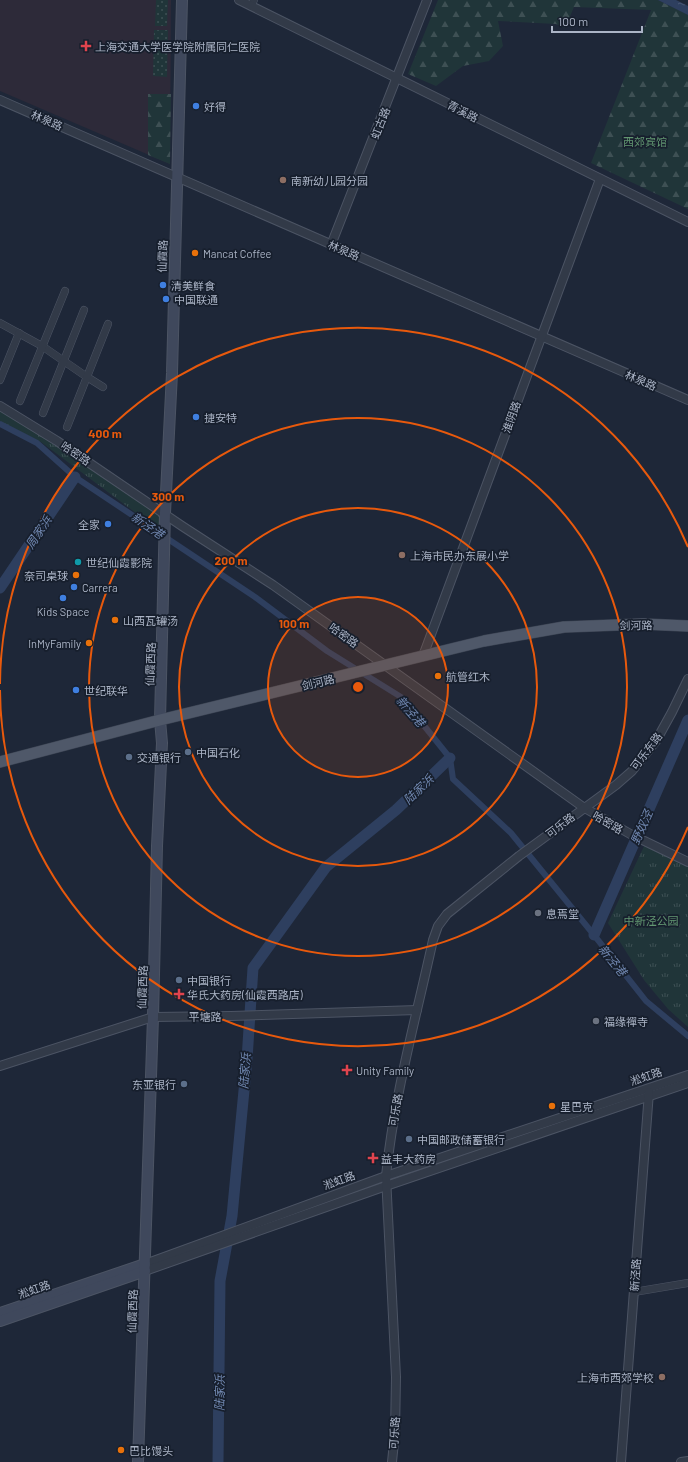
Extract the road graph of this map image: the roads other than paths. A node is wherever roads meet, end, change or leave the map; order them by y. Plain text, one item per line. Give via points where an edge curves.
1 (182, 0) edge
2 (239, 0) edge
3 (427, 0) edge
4 (252, 3) edge
5 (398, 78) junction
6 (0, 100) edge
7 (177, 177) junction
8 (600, 179) junction
9 (688, 222) edge
10 (331, 245) junction
11 (65, 291) dead end
12 (84, 310) dead end
13 (0, 323) edge
14 (108, 324) dead end
15 (19, 333) junction
16 (541, 336) junction
17 (42, 346) junction
18 (64, 361) junction
19 (87, 378) junction
20 (0, 380) edge
21 (103, 387) dead end
22 (688, 400) edge
23 (20, 401) dead end
24 (0, 406) edge
25 (43, 413) dead end
26 (67, 428) dead end
27 (165, 513) junction
28 (688, 626) edge
29 (423, 656) junction
30 (386, 666) junction
31 (688, 679) edge
32 (160, 720) junction
33 (0, 762) edge
34 (584, 807) junction
35 (688, 862) edge
36 (417, 1010) junction
37 (153, 1016) junction
38 (0, 1066) edge
39 (688, 1075) edge
40 (688, 1083) edge
41 (649, 1091) junction
42 (386, 1176) junction
43 (386, 1186) junction
44 (264, 1225) junction
45 (145, 1268) junction
46 (688, 1283) edge
47 (634, 1292) junction
48 (0, 1313) edge
49 (0, 1321) edge
50 (688, 1461) edge
51 (138, 1462) edge
52 (392, 1462) edge
53 (621, 1462) edge
54 (681, 1462) edge

1 - 7 main road, 仙霞路
2 - 4 street, 青溪路
3 - 5 street, 虹古路
4 - 5 street, 青溪路
5 - 8 street, 青溪路
5 - 10 street, 虹古路
6 - 7 street, 林泉路
7 - 10 street, 林泉路
7 - 27 main road, 仙霞路
8 - 9 street, 青溪路
8 - 16 street, 淮阴路
10 - 16 street, 林泉路
11 - 17 street
12 - 18 street
13 - 15 street
14 - 19 street
15 - 17 street
15 - 20 street
16 - 22 street, 林泉路
16 - 29 street, 淮阴路
17 - 18 street
17 - 23 street
18 - 19 street
18 - 25 street
19 - 21 street
19 - 26 street
24 - 27 street, 哈密路
27 - 30 street, 哈密路 via 273,585
27 - 32 main road, 仙霞西路
28 - 29 main road, 剑河路 via 643,624 564,627 484,641
29 - 30 main road, 剑河路
30 - 32 main road, 剑河路
30 - 34 street, 哈密路
31 - 34 street, 可乐东路 via 656,741 632,771
32 - 33 main road, 剑河路
32 - 37 main road, 仙霞西路 via 162,743
34 - 35 street, 哈密路 via 637,838
34 - 36 street, 可乐路 via 447,914 438,926 433,940
36 - 37 street, 平塘路
36 - 42 street, 可乐路 via 398,1093
37 - 38 street, 平塘路
37 - 45 main road, 仙霞西路
39 - 41 street, 淞虹路
40 - 41 street, 淞虹路
41 - 42 street, 淞虹路
41 - 43 street, 淞虹路
41 - 47 street, 新泾路
42 - 43 street, 可乐路
42 - 44 street, 淞虹路
43 - 44 street, 淞虹路
43 - 52 street, 可乐路 via 396,1377
44 - 45 street, 淞虹路
45 - 48 main road, 淞虹路
45 - 49 main road, 淞虹路
45 - 51 main road, 仙霞西路
46 - 47 street
47 - 53 street, 新泾路
50 - 54 street

